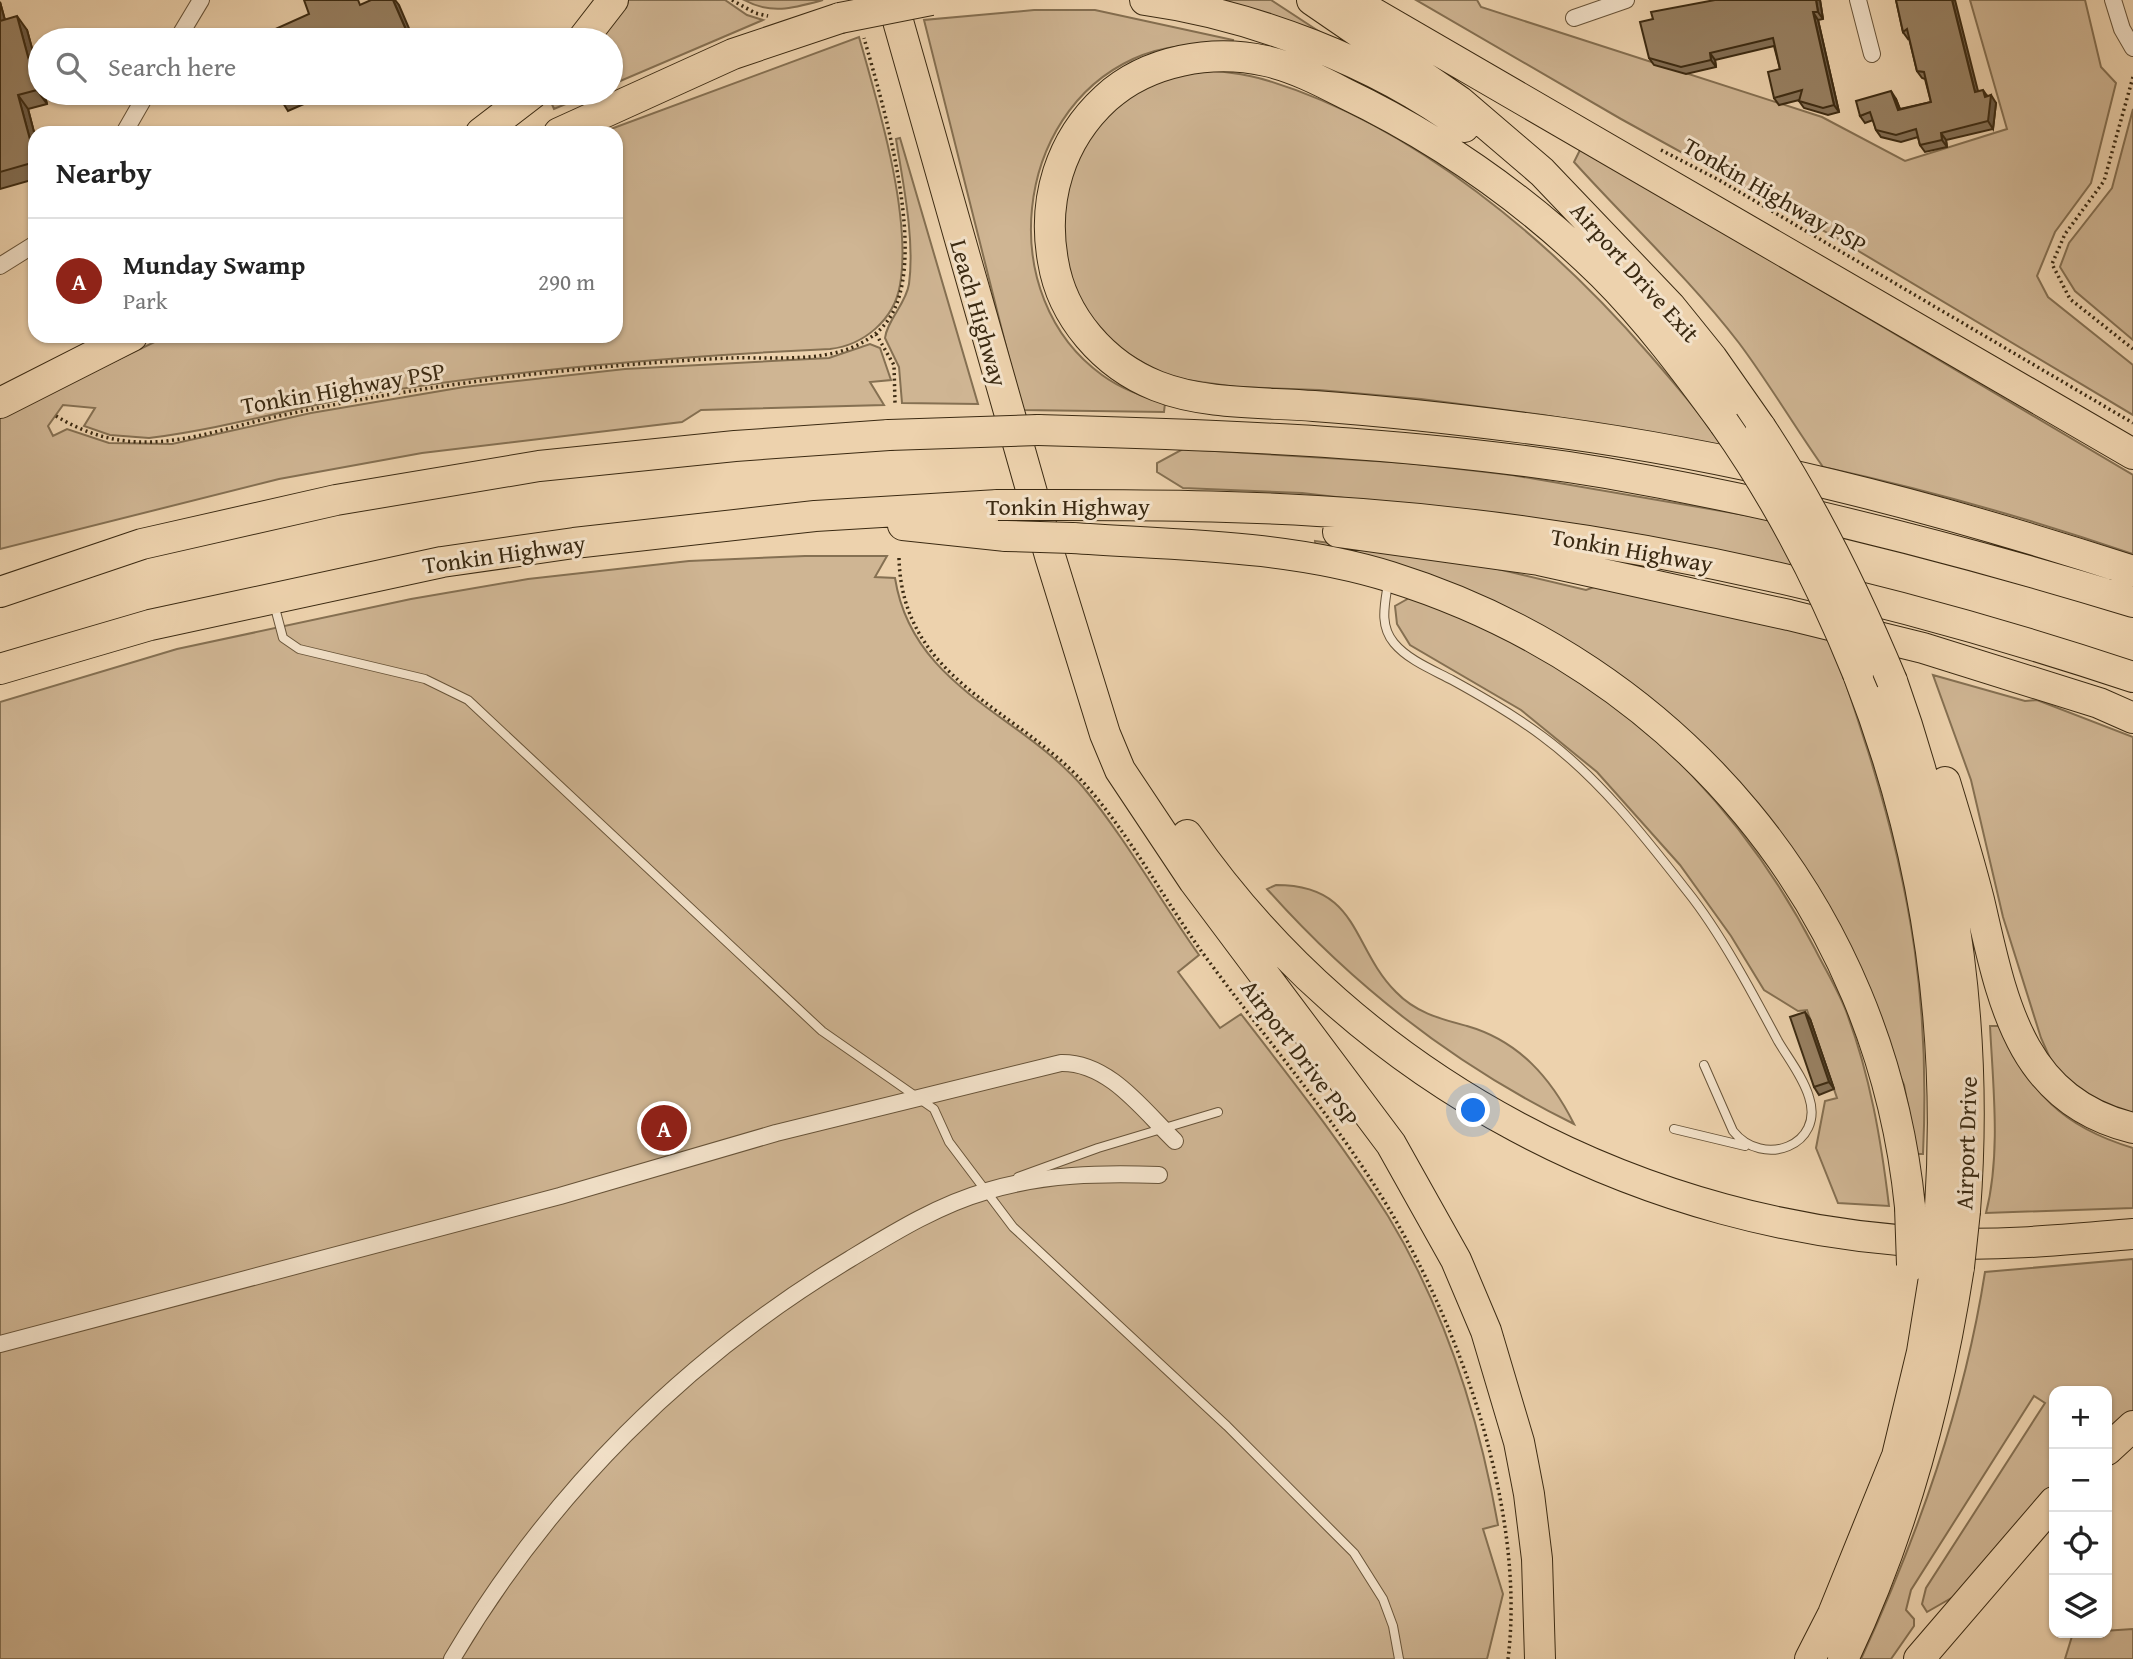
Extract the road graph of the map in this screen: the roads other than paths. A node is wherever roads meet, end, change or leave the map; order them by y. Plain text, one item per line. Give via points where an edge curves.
1 (201, 0) edge
2 (613, 0) edge
3 (892, 0) edge
4 (931, 0) edge
5 (1145, 0) edge
6 (1312, 0) edge
7 (1351, 0) edge
8 (1626, 0) edge
9 (1858, 0) edge
10 (2113, 0) edge
11 (1574, 18) dead end
12 (184, 28) edge
13 (591, 28) edge
14 (2133, 48) edge
15 (1872, 54) dead end
16 (623, 104) edge
17 (140, 105) edge
18 (517, 105) edge
19 (621, 105) edge
20 (128, 126) edge
21 (490, 126) edge
22 (575, 126) edge
23 (1600, 232) junction
24 (28, 248) edge
25 (0, 266) edge
26 (118, 343) edge
27 (0, 403) edge
28 (2133, 454) edge
29 (1125, 505) junction
30 (816, 516) junction
31 (142, 544) junction
32 (2133, 571) edge
33 (0, 574) edge
34 (1389, 576) junction
35 (0, 592) edge
36 (273, 598) junction
37 (2133, 602) edge
38 (1868, 623) joint
39 (1072, 624) junction
40 (0, 669) edge
41 (2133, 677) edge
42 (1896, 682) junction
43 (2133, 718) edge
44 (1704, 1065) dead end
45 (920, 1097) junction
46 (1218, 1112) dead end
47 (2133, 1128) edge
48 (1162, 1129) junction
49 (1674, 1129) dead end
50 (1175, 1141) dead end
51 (1751, 1147) junction
52 (1159, 1175) dead end
53 (986, 1191) junction
54 (1953, 1210) junction
55 (2133, 1234) edge
56 (1936, 1266) junction
57 (0, 1344) edge
58 (2133, 1426) edge
59 (2108, 1449) edge
60 (2049, 1509) edge
61 (452, 1659) edge
62 (1399, 1659) edge
63 (1540, 1659) edge
64 (1810, 1659) edge
65 (1843, 1659) edge
66 (1919, 1659) edge

1 - 12 street
2 - 13 highway
3 - 39 highway, Leach Highway
4 - 16 highway, bridge via 840,18 721,60
5 - 23 highway via 1202,10 1277,32 1381,78 1456,122
6 - 23 highway, Airport Drive Exit via 1499,133
7 - 28 highway
8 - 11 street
9 - 15 street
10 - 14 street
17 - 20 street
18 - 21 highway
19 - 22 highway, bridge
23 - 38 highway, Airport Drive Exit, bridge via 1687,327 1761,428 1827,536
24 - 25 street
26 - 27 highway
29 - 30 highway, Tonkin Highway, bridge via 998,505
29 - 41 highway, Tonkin Highway via 1360,514 1642,550 1924,612
29 - 43 highway via 1539,560 1923,648
30 - 34 highway, bridge via 1006,536 1255,551
30 - 36 highway, Tonkin Highway via 442,562
31 - 33 highway
31 - 35 highway
31 - 37 highway, bridge via 336,500 539,466 735,446 1038,430 1234,435 1403,448 1604,473 1870,527
32 - 54 highway, bridge via 1869,491 1730,461 1531,429 1209,398 1160,388 1103,351 1079,324 1059,287 1048,227 1054,180 1064,154 1090,114 1109,95 1148,71 1178,61 1216,57 1258,60 1292,69 1427,137 1514,198 1605,278 1688,373 1747,455 1804,552 1877,722 1904,811 1930,940
34 - 51 lane via 1384,621 1394,643 1544,737 1606,793 1690,894 1809,1097 1810,1119 1799,1139 1782,1150
34 - 56 highway, bridge via 1472,606 1576,660 1687,748 1740,803 1814,908 1846,973 1882,1068 1904,1154 1910,1208
36 - 40 highway, Tonkin Highway via 150,625
36 - 45 lane via 283,638 299,649 425,679 468,700 822,1031
38 - 42 highway, Airport Drive, bridge
39 - 55 highway via 1139,761 1243,910 1271,942 1362,1025 1502,1120 1621,1177 1778,1223 1945,1244
39 - 63 highway via 1120,770 1194,881 1391,1144 1455,1260 1486,1331 1519,1442 1537,1559
42 - 47 highway via 1938,758 1971,867 2004,1004 2027,1052 2054,1087 2085,1108
42 - 54 highway, Airport Drive via 1947,869 1964,980 1970,1101
44 - 51 lane via 1733,1131
45 - 48 street via 1076,1062 1106,1075
45 - 53 lane via 934,1108 949,1142
45 - 57 street
46 - 48 lane
48 - 50 street
48 - 53 lane via 1041,1167
49 - 51 lane
52 - 53 street via 1086,1173
53 - 61 street via 918,1220 859,1253 758,1318 706,1359 602,1456 555,1510 515,1561
53 - 62 lane via 1013,1227 1227,1426 1353,1553 1383,1599
54 - 56 highway, Airport Drive, bridge
56 - 64 highway via 1922,1353 1897,1456
56 - 65 highway, Airport Drive via 1942,1367 1921,1455 1878,1579
58 - 59 highway
60 - 66 highway

